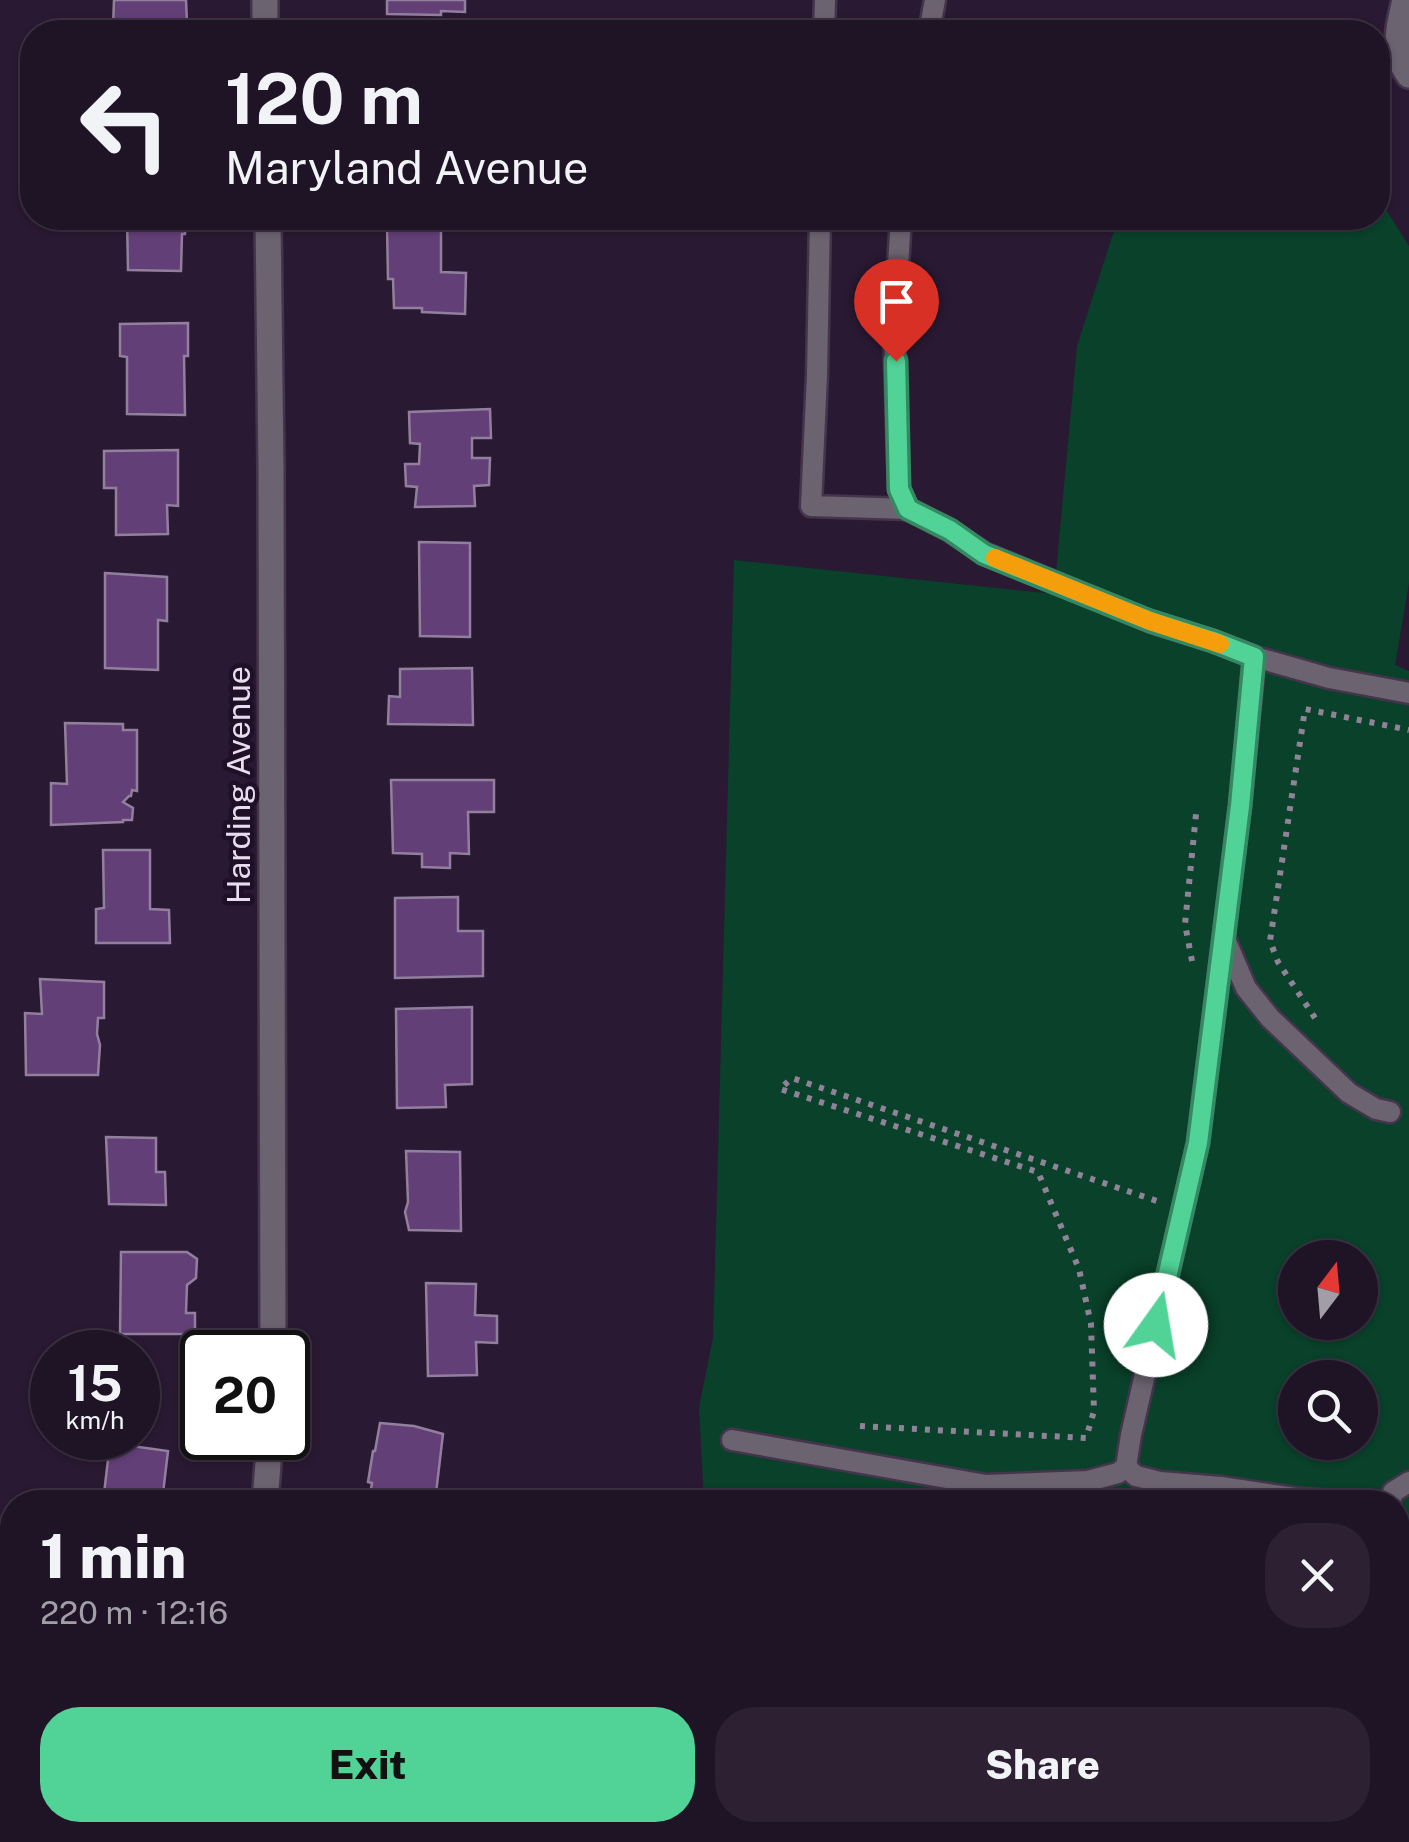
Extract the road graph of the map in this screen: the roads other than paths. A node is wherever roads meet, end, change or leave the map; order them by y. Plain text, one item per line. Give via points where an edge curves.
1 (1405, 0) edge
2 (1409, 75) edge
3 (268, 230) edge
4 (820, 230) edge
5 (900, 230) edge
6 (908, 509) junction
7 (1254, 657) junction
8 (1409, 694) edge
9 (1224, 937) junction
10 (1390, 1112) dead end
11 (274, 1330) edge
12 (732, 1440) dead end
13 (268, 1460) edge
14 (1126, 1467) junction
15 (266, 1490) edge
16 (1241, 1490) edge

1 - 2 street via 1396,36 1400,64
3 - 11 street, Harding Avenue
4 - 6 lane via 811,506
5 - 6 lane via 894,329 899,489
6 - 7 lane via 984,554
7 - 8 lane
7 - 9 lane
9 - 10 lane via 1246,988 1270,1018 1349,1093
9 - 14 lane via 1198,1143
12 - 14 lane via 986,1485 1088,1481
13 - 15 street
14 - 16 lane via 1160,1482

